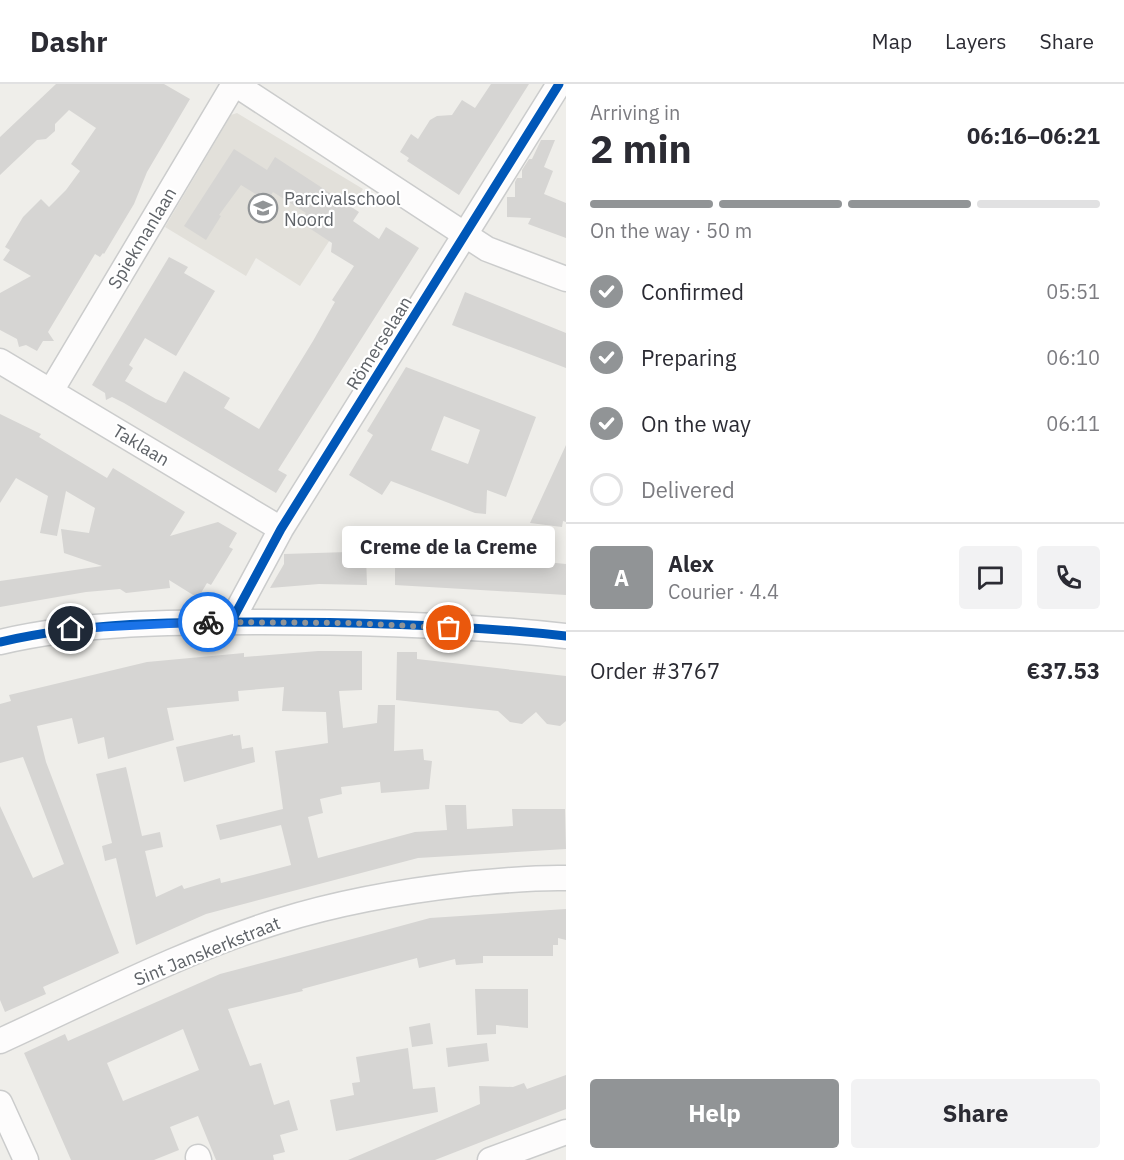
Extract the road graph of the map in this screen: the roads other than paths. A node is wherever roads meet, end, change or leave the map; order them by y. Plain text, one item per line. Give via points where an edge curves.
1 (234, 84) edge
2 (559, 84) edge
3 (467, 233) junction
4 (566, 279) edge
5 (0, 361) edge
6 (51, 392) junction
7 (281, 529) junction
8 (231, 622) junction
9 (566, 636) edge
10 (0, 642) edge
11 (566, 878) edge
12 (0, 1041) edge
13 (0, 1103) edge
14 (566, 1132) edge
15 (26, 1160) edge
16 (490, 1160) edge

1 - 3 street
1 - 6 street, Spiekmanlaan
2 - 3 street, Römerselaan
3 - 4 street via 487,249
3 - 7 street, Römerselaan
5 - 6 street, Taklaan
6 - 7 street, Taklaan
7 - 8 street, Römerselaan
8 - 9 street via 377,624
8 - 10 street via 117,625
11 - 12 street, Sint Janskerkstraat via 421,889 279,921 217,943
13 - 15 street
14 - 16 street

